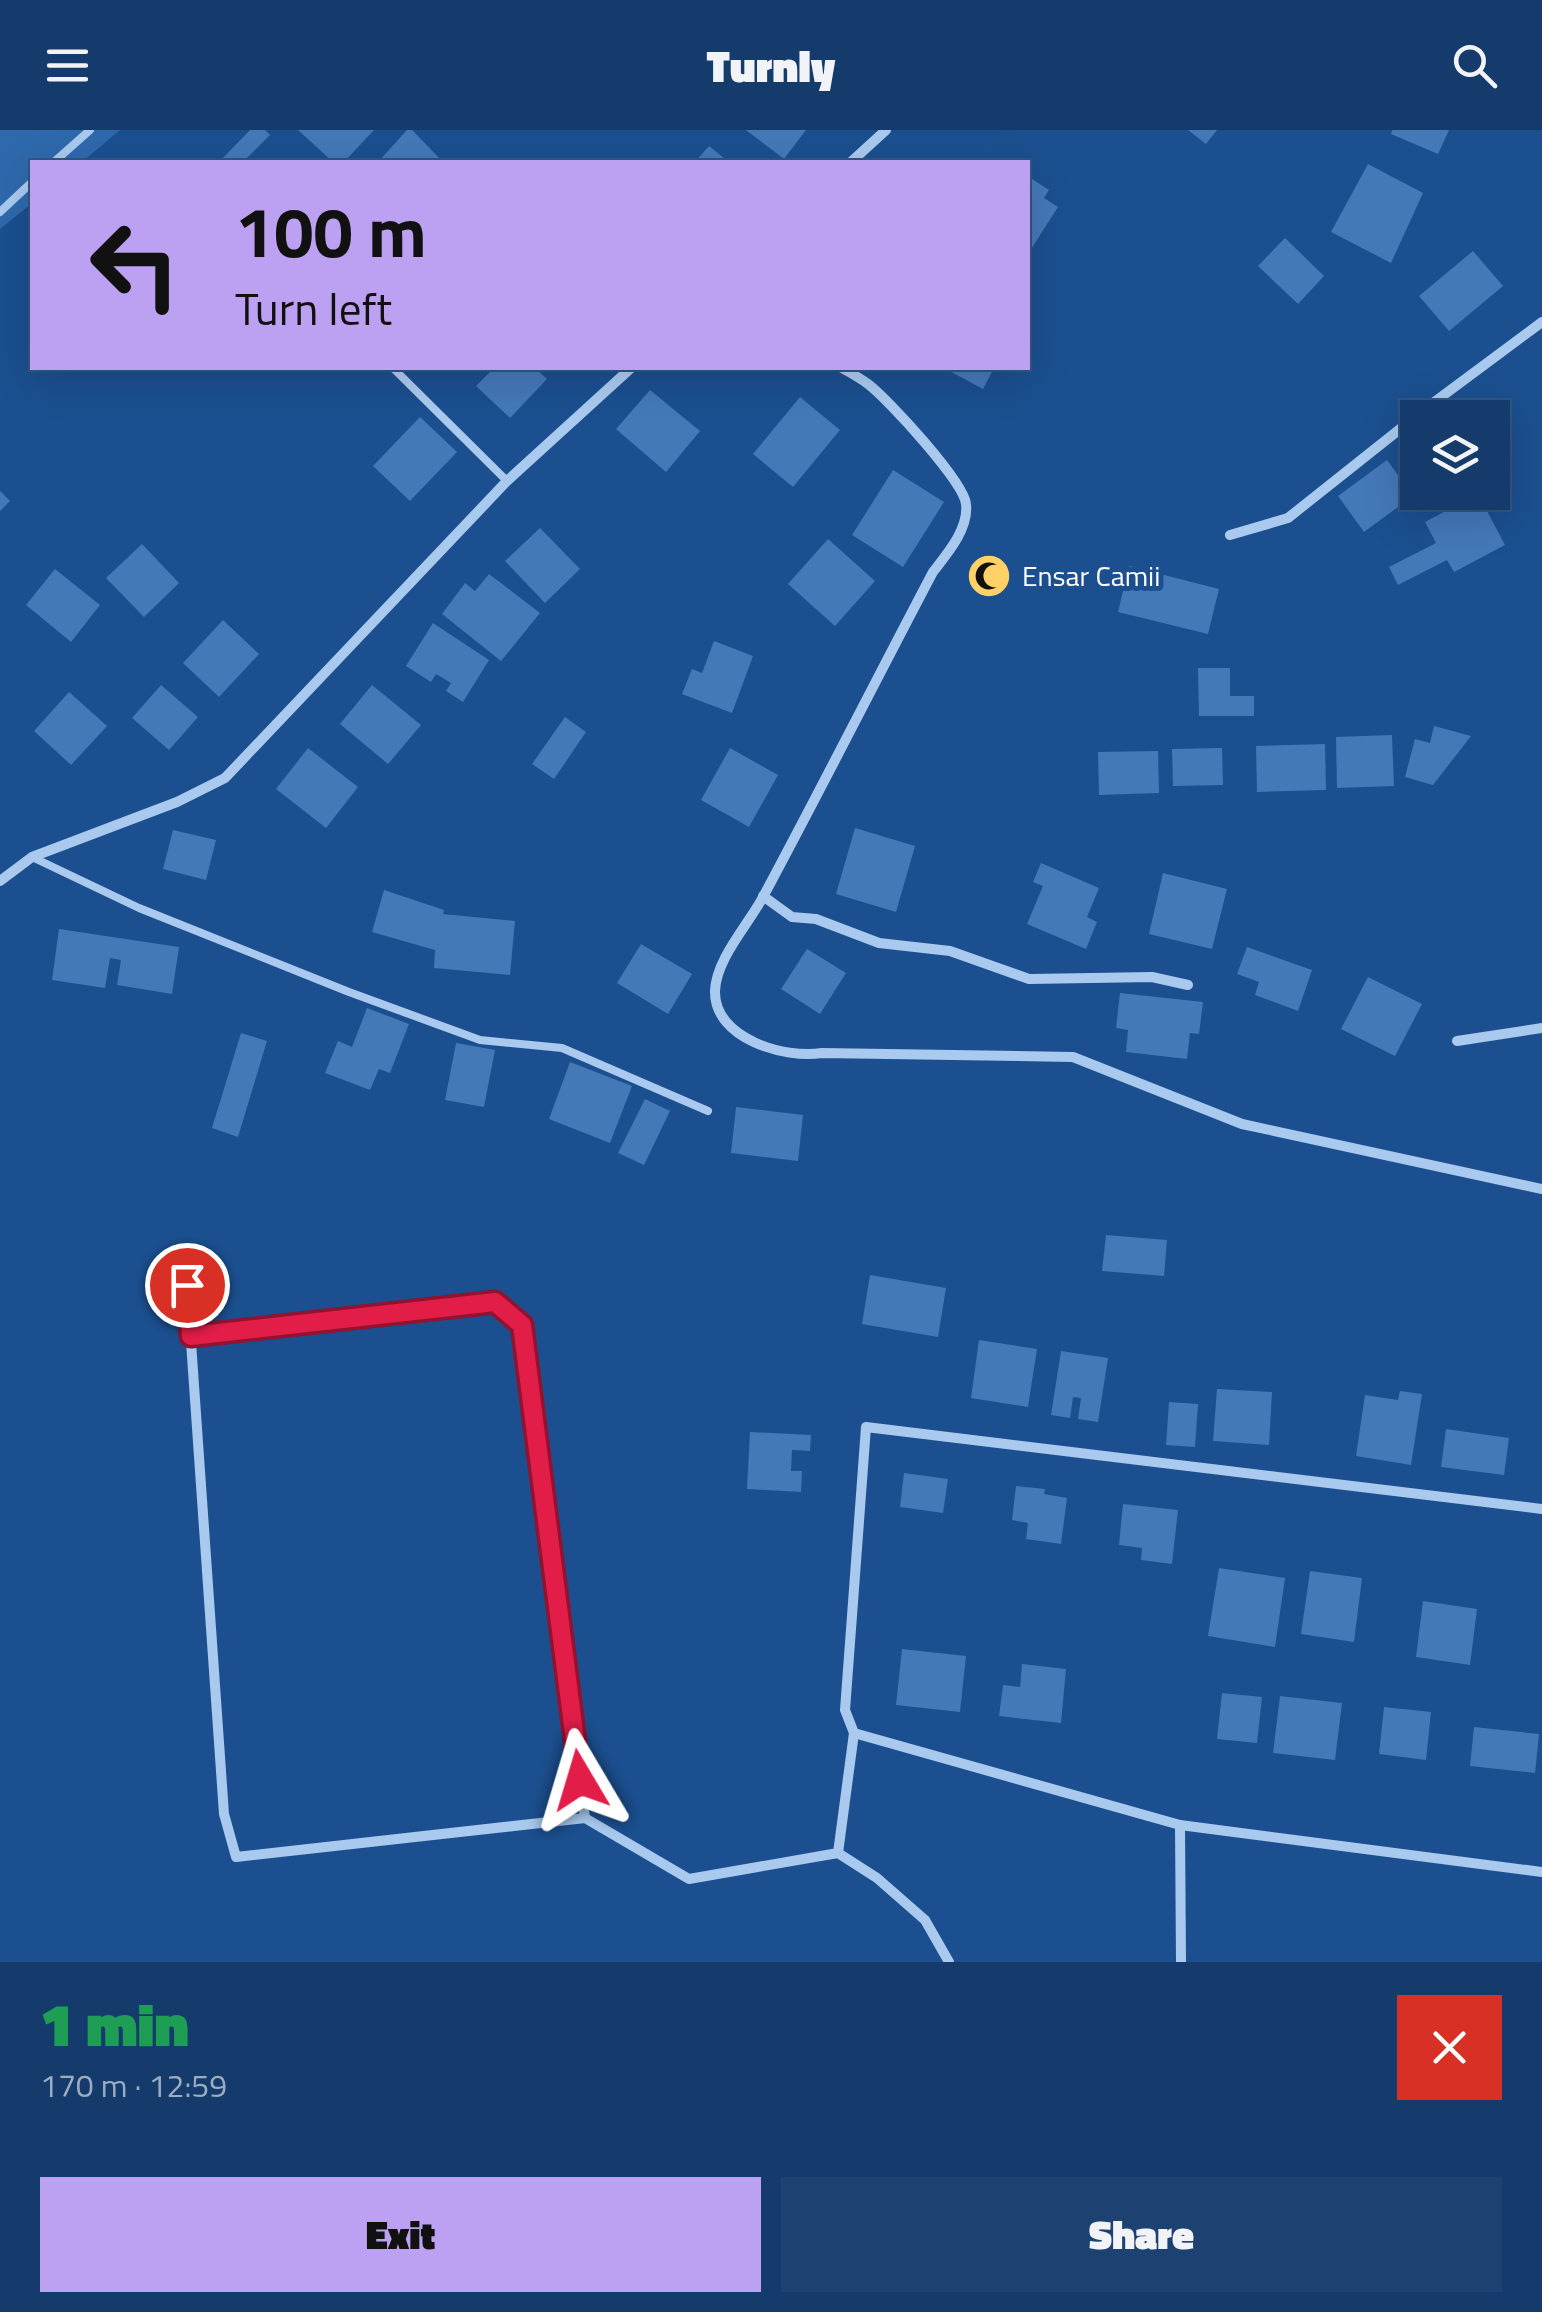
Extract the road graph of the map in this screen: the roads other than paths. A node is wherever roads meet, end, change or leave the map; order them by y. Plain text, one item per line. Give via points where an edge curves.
1 (90, 130) edge
2 (886, 130) edge
3 (56, 160) edge
4 (853, 160) edge
5 (30, 184) edge
6 (0, 212) edge
7 (1542, 322) edge
8 (395, 370) edge
9 (628, 370) edge
10 (845, 370) edge
11 (507, 481) junction
12 (1230, 535) dead end
13 (32, 856) junction
14 (0, 881) edge
15 (763, 896) junction
16 (1188, 985) dead end
17 (1542, 1028) edge
18 (1456, 1041) dead end
19 (708, 1111) dead end
20 (1542, 1189) edge
21 (187, 1285) dead end
22 (191, 1336) junction
23 (1542, 1509) edge
24 (854, 1733) junction
25 (584, 1818) junction
26 (1180, 1825) junction
27 (838, 1853) junction
28 (1542, 1872) edge
29 (949, 1962) edge
30 (1181, 1962) edge

1 - 3 lane
2 - 4 street
5 - 6 lane
7 - 12 street via 1288,518
8 - 11 lane
9 - 11 street
10 - 15 street via 890,404 955,479 966,503 963,523
11 - 13 street via 226,778
13 - 14 street
13 - 19 lane via 139,908 349,992 480,1040 562,1048
15 - 16 street via 792,917 829,922 879,943 950,952 1030,978 1152,977
15 - 20 street via 715,989 726,1020 769,1048 803,1056 1074,1057 1242,1124
17 - 18 street
21 - 22 street
22 - 25 street via 495,1302 522,1325
22 - 25 street via 224,1814 236,1857
23 - 24 street via 866,1427 845,1710
24 - 26 street
24 - 27 street
25 - 27 street via 688,1879
26 - 28 street
26 - 30 street
27 - 29 street via 925,1920

